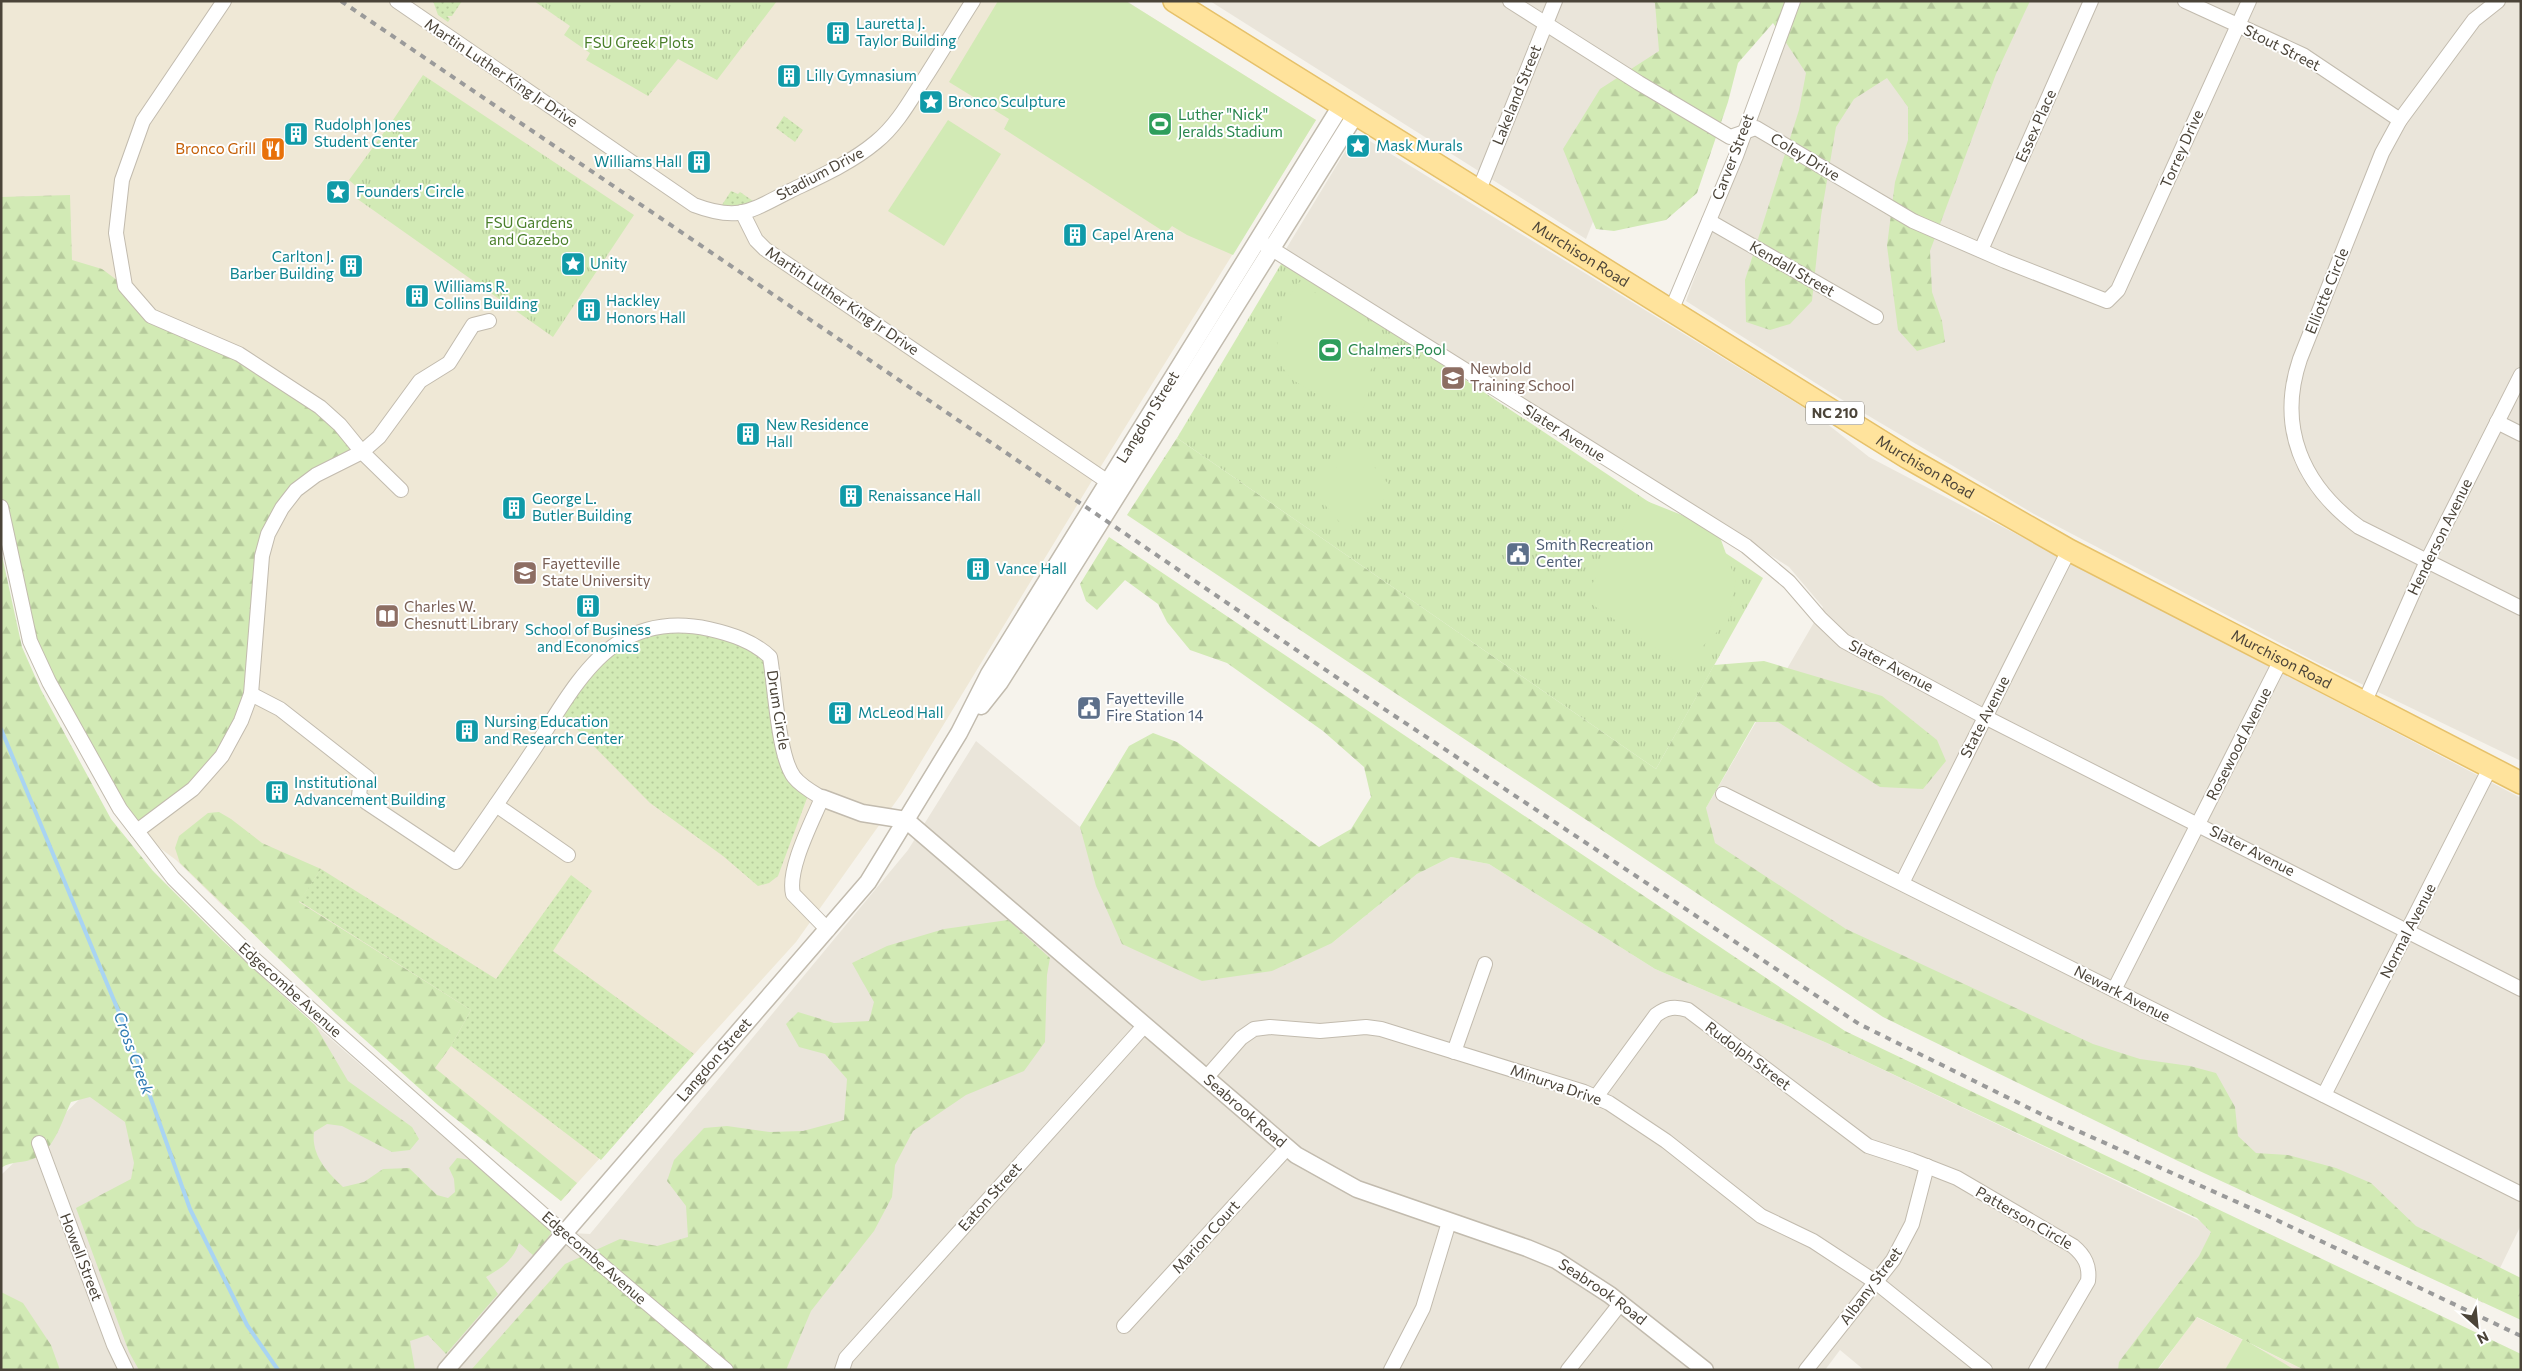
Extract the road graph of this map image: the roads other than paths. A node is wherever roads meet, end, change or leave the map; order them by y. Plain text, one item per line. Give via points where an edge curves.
1 (224, 1) edge
2 (397, 1) edge
3 (973, 1) edge
4 (1510, 1) edge
5 (1555, 1) edge
6 (1793, 1) edge
7 (2091, 1) edge
8 (2185, 1) edge
9 (2249, 1) edge
10 (2498, 1) edge
11 (1187, 5) edge
12 (1546, 24) junction
13 (2238, 26) junction
14 (1349, 109) junction
15 (2400, 120) junction
16 (1743, 131) junction
17 (1479, 190) junction
18 (742, 212) junction
19 (1709, 221) junction
20 (1257, 240) junction
21 (1272, 250) junction
22 (1981, 250) junction
23 (2114, 296) joint
24 (1671, 311) junction
25 (1876, 316) dead end
26 (490, 321) dead end
27 (2521, 375) edge
28 (2497, 422) junction
29 (2521, 434) edge
30 (362, 452) junction
31 (1113, 486) junction
32 (401, 490) dead end
33 (1, 507) edge
34 (2069, 550) junction
35 (2427, 561) junction
36 (2521, 608) edge
37 (2282, 658) junction
38 (251, 694) junction
39 (2365, 701) junction
40 (1985, 717) junction
41 (2491, 766) junction
42 (2521, 783) edge
43 (1723, 794) dead end
44 (822, 798) junction
45 (496, 805) junction
46 (906, 820) junction
47 (2198, 823) junction
48 (138, 831) junction
49 (568, 855) dead end
50 (1902, 883) junction
51 (828, 930) junction
52 (2408, 930) junction
53 (1485, 964) dead end
54 (2521, 989) edge
55 (2114, 990) junction
56 (1144, 1026) junction
57 (1454, 1052) junction
58 (1206, 1078) junction
59 (2324, 1095) junction
60 (1596, 1097) junction
61 (39, 1143) dead end
62 (1287, 1148) junction
63 (1927, 1166) junction
64 (2521, 1194) edge
65 (1449, 1222) junction
66 (564, 1233) junction
67 (1877, 1283) junction
68 (1620, 1304) junction
69 (1124, 1326) dead end
70 (126, 1370) edge
71 (446, 1370) edge
72 (726, 1370) edge
73 (842, 1370) edge
74 (1392, 1370) edge
75 (1568, 1370) edge
76 (1705, 1370) edge
77 (1806, 1370) edge
78 (1985, 1370) edge
79 (2036, 1370) edge

1 - 30 street via 143,121 125,171 116,233 125,286 151,316 239,354 305,396 340,425
2 - 18 street, Martin Luther King Jr Drive via 694,204 714,212
3 - 18 street, Stadium Drive via 907,107 882,137 853,159 755,209
4 - 12 street, Coley Drive
5 - 12 street, Lakeland Street
6 - 16 street, Carver Street
7 - 22 street, Essex Place
8 - 13 street, Stout Street
9 - 13 street, Torrey Drive
10 - 15 street, Elliotte Circle via 2474,20
11 - 14 main road, Murchison Road / NC 210
12 - 16 street, Coley Drive via 1730,137
12 - 17 street, Lakeland Street
13 - 15 street, Stout Street via 2303,55
13 - 23 street, Torrey Drive
14 - 17 main road, Murchison Road / NC 210
14 - 20 street, Langdon Street
14 - 21 street, Langdon Street
15 - 35 street, Elliotte Circle via 2382,154 2300,359 2292,390 2291,414 2294,438 2306,468 2323,495 2359,527
16 - 19 street, Carver Street
16 - 22 street, Coley Drive via 1756,128 1913,220
17 - 24 main road, Murchison Road / NC 210
18 - 31 street, Martin Luther King Jr Drive via 756,240 765,249
19 - 24 street, Carver Street
19 - 25 street, Kendall Street
20 - 21 street, Slater Avenue
20 - 31 street, Langdon Street
21 - 31 street, Langdon Street
21 - 40 street, Slater Avenue via 1746,546 1789,582 1844,641
22 - 23 street, Coley Drive via 2100,299
24 - 34 main road, Murchison Road / NC 210 via 1908,458
26 - 30 street via 473,326 449,363 420,381 379,436
27 - 28 street, Henderson Avenue
28 - 29 street
28 - 35 street, Henderson Avenue
30 - 32 street
30 - 38 street via 316,475 296,490 266,538 259,573
31 - 46 street, Langdon Street via 989,674 959,733
33 - 48 street, Edgecombe Avenue via 30,641 81,743 120,809
34 - 37 main road, Murchison Road / NC 210
34 - 40 street, State Avenue
35 - 36 street, Elliotte Circle
35 - 39 street, Henderson Avenue
37 - 39 main road, Murchison Road / NC 210
37 - 47 street, Rosewood Avenue
38 - 45 street, Drum Circle via 280,709 368,778 360,787 359,796 366,802 456,862
38 - 48 street via 241,722 212,768 193,789
39 - 41 main road, Murchison Road / NC 210
40 - 47 street, Slater Avenue
40 - 50 street, State Avenue
41 - 42 main road, Murchison Road / NC 210
41 - 52 street, Normal Avenue
43 - 50 street, Newark Avenue
44 - 45 street, Drum Circle via 799,783 786,761 770,657 758,646 725,633 678,624 646,629 604,653 572,692
44 - 46 street via 862,813
44 - 51 street via 791,886 793,894
45 - 49 street
46 - 51 street, Langdon Street via 868,882
46 - 56 street, Seabrook Road
47 - 52 street, Slater Avenue
47 - 55 street, Rosewood Avenue
48 - 66 street, Edgecombe Avenue via 173,878 239,945
50 - 55 street, Newark Avenue
51 - 66 street, Langdon Street
52 - 54 street, Slater Avenue
52 - 59 street, Normal Avenue
53 - 57 street
55 - 59 street, Newark Avenue
56 - 58 street, Seabrook Road
56 - 73 street, Eaton Street via 846,1358
57 - 58 street, Minurva Drive via 1366,1027 1320,1031 1262,1028 1241,1038
57 - 60 street, Minurva Drive
58 - 62 street, Seabrook Road
59 - 64 street, Newark Avenue
60 - 63 street, Rudolph Street via 1656,1015 1671,1007 1680,1008 1688,1010 1861,1142 1881,1152
60 - 67 street, Minurva Drive via 1666,1141 1761,1216 1814,1241
61 - 70 street, Howell Street
62 - 65 street, Seabrook Road via 1350,1186
62 - 69 street, Marion Court
63 - 67 street, Albany Street via 1912,1224
63 - 79 street, Patterson Circle via 1956,1178 2073,1246 2084,1258 2089,1273 2085,1288
65 - 68 street, Seabrook Road via 1556,1260 1584,1276
65 - 74 street via 1423,1308
66 - 71 street, Langdon Street
66 - 72 street, Edgecombe Avenue
67 - 77 street, Albany Street
67 - 78 street
68 - 75 street
68 - 76 street, Seabrook Road

